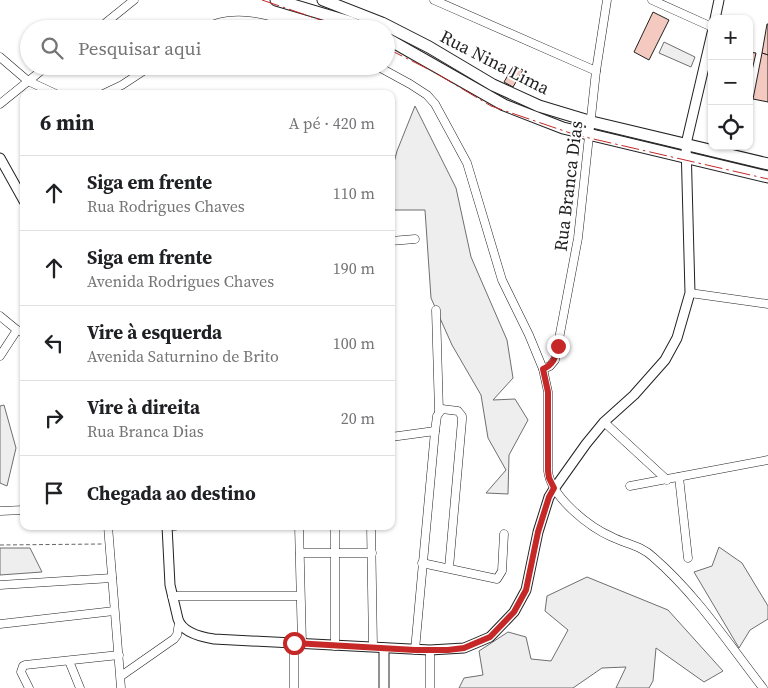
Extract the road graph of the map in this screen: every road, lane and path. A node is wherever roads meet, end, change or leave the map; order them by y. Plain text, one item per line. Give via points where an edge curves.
1 (134, 0) edge
2 (276, 0) edge
3 (323, 0) edge
4 (434, 0) edge
5 (607, 0) edge
6 (652, 0) edge
7 (719, 0) edge
8 (716, 15) edge
9 (109, 20) edge
10 (343, 20) edge
11 (374, 20) edge
12 (708, 25) edge
13 (395, 29) edge
14 (395, 43) edge
15 (708, 50) edge
16 (0, 57) edge
17 (596, 71) junction
18 (20, 74) edge
19 (21, 75) edge
20 (36, 75) edge
21 (138, 75) edge
22 (394, 75) edge
23 (28, 81) junction
24 (47, 90) edge
25 (111, 90) edge
26 (0, 104) edge
27 (592, 122) junction
28 (590, 135) junction
29 (686, 144) junction
30 (685, 157) junction
31 (0, 158) edge
32 (768, 164) edge
33 (768, 177) edge
34 (20, 194) edge
35 (415, 238) dead end
36 (395, 240) edge
37 (690, 293) junction
38 (768, 304) edge
39 (436, 310) dead end
40 (0, 316) edge
41 (20, 332) edge
42 (0, 356) edge
43 (543, 369) junction
44 (439, 412) junction
45 (604, 422) junction
46 (435, 431) junction
47 (395, 436) edge
48 (768, 460) edge
49 (679, 478) junction
50 (668, 480) junction
51 (630, 486) dead end
52 (554, 488) junction
53 (20, 510) edge
54 (0, 511) edge
55 (108, 530) edge
56 (167, 530) edge
57 (299, 530) edge
58 (335, 530) edge
59 (371, 530) edge
60 (504, 534) dead end
61 (0, 544) edge
62 (110, 544) junction
63 (300, 553) junction
64 (336, 553) junction
65 (372, 553) junction
66 (688, 558) dead end
67 (422, 563) junction
68 (449, 568) junction
69 (112, 578) junction
70 (0, 585) edge
71 (172, 596) junction
72 (300, 596) junction
73 (114, 611) junction
74 (0, 624) edge
75 (179, 624) junction
76 (298, 643) junction
77 (335, 646) junction
78 (373, 647) junction
79 (384, 648) junction
80 (415, 650) junction
81 (430, 650) junction
82 (119, 655) junction
83 (69, 661) junction
84 (121, 676) junction
85 (29, 688) edge
86 (80, 688) edge
87 (121, 688) edge
88 (294, 688) edge
89 (384, 688) edge
90 (430, 688) edge
91 (763, 688) edge

1 - 9 street
2 - 10 main road
3 - 11 main road, Rua Nina Lima
4 - 17 street
5 - 17 street, Rua Branca Dias
6 - 12 street
7 - 8 street
13 - 27 main road, Rua Nina Lima via 515,96
14 - 28 main road, Rua Nina Lima via 504,104 563,128
15 - 29 street
16 - 18 street
17 - 27 street, Rua Branca Dias
19 - 23 street
20 - 23 street
21 - 25 street
22 - 43 street via 427,95 435,104 467,163 502,280
23 - 24 street
23 - 26 street
27 - 28 street, Rua Branca Dias
27 - 29 main road, Rua Nina Lima
28 - 30 main road, Rua Nina Lima
28 - 43 street, Rua Branca Dias via 569,292 555,360
29 - 30 street
29 - 32 main road, Rua Nina Lima
30 - 33 main road, Rua Nina Lima
30 - 37 street
31 - 34 street
35 - 36 street
37 - 38 street
37 - 45 street via 678,338 665,360
39 - 44 street
40 - 41 street
41 - 42 street
43 - 52 street via 548,392 548,471
44 - 46 street
44 - 68 street via 442,409 458,411 462,416
45 - 50 street
45 - 52 street
46 - 47 street
46 - 67 street
48 - 49 street
49 - 50 street
49 - 66 street
50 - 51 street
52 - 81 street via 538,532 526,590 514,612 490,637 464,648
52 - 91 street via 588,523 652,556 713,620
53 - 54 street
55 - 62 street
56 - 71 street
57 - 63 street
58 - 64 street
59 - 65 street
60 - 68 street via 502,571 497,578
61 - 62 path
62 - 69 street
63 - 64 street
63 - 72 street
64 - 65 street
64 - 77 street
65 - 78 street
67 - 68 street
67 - 80 street
69 - 70 street
69 - 73 street
71 - 72 street
71 - 75 street
72 - 76 street
73 - 74 street
73 - 82 street
75 - 76 street via 205,638
75 - 84 street via 174,639
76 - 77 street
76 - 88 street
77 - 78 street
78 - 79 street
79 - 80 street
79 - 89 street
80 - 81 street
81 - 90 street
82 - 83 street
82 - 84 street
83 - 85 street via 26,665 22,669
83 - 86 street
84 - 87 street

